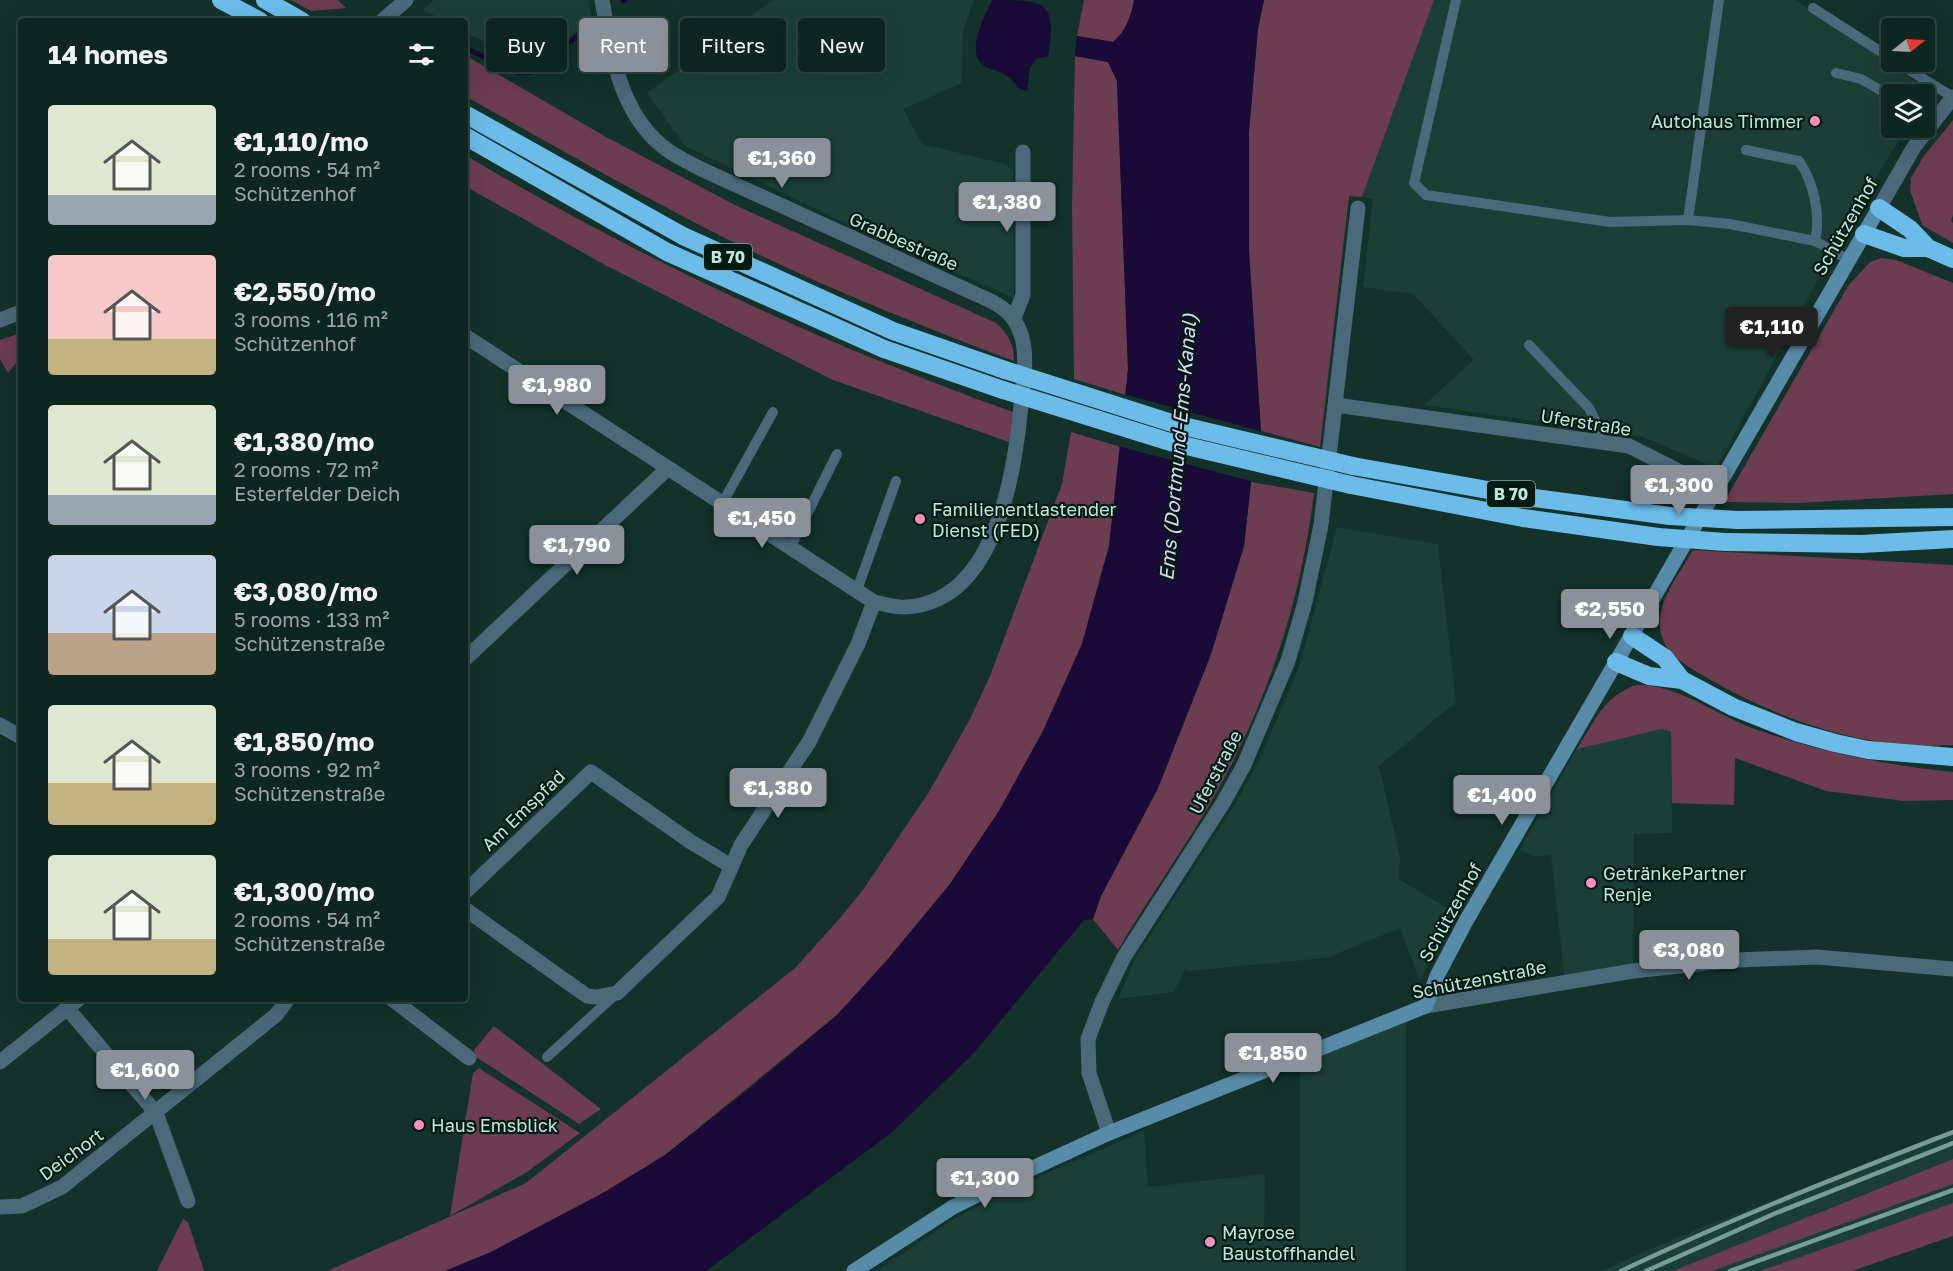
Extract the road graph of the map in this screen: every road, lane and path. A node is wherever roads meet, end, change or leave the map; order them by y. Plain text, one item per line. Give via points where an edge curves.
1 (221, 0) edge
2 (265, 0) edge
3 (406, 0) edge
4 (602, 0) edge
5 (1456, 0) edge
6 (1719, 0) edge
7 (1813, 8) dead end
8 (254, 18) edge
9 (297, 18) edge
10 (385, 18) edge
11 (1881, 52) edge
12 (1912, 72) edge
13 (1836, 73) dead end
14 (1881, 91) edge
15 (1953, 97) edge
16 (468, 116) edge
17 (1935, 116) edge
18 (468, 138) edge
19 (1919, 138) edge
20 (1746, 150) dead end
21 (1023, 152) dead end
22 (1358, 208) dead end
23 (1879, 208) junction
24 (1688, 220) junction
25 (1864, 234) junction
26 (1815, 241) junction
27 (1928, 248) junction
28 (1953, 259) edge
29 (1849, 260) junction
30 (18, 313) edge
31 (1014, 318) junction
32 (0, 320) edge
33 (468, 338) edge
34 (1529, 345) dead end
35 (1336, 405) junction
36 (773, 412) dead end
37 (1599, 442) junction
38 (837, 454) dead end
39 (667, 469) junction
40 (896, 481) dead end
41 (1714, 489) junction
42 (722, 504) junction
43 (1953, 517) edge
44 (1953, 539) edge
45 (1928, 541) junction
46 (790, 548) junction
47 (1953, 553) edge
48 (857, 590) junction
49 (874, 602) junction
50 (1632, 636) junction
51 (468, 656) edge
52 (1616, 662) junction
53 (1682, 680) junction
54 (0, 725) edge
55 (18, 734) edge
56 (1953, 757) edge
57 (731, 866) junction
58 (468, 889) edge
59 (468, 911) edge
60 (1953, 969) edge
61 (617, 993) junction
62 (286, 1002) edge
63 (396, 1002) edge
64 (73, 1004) edge
65 (1426, 1006) junction
66 (547, 1057) dead end
67 (469, 1058) dead end
68 (0, 1062) edge
69 (156, 1113) junction
70 (1109, 1133) junction
71 (188, 1201) dead end
72 (0, 1207) edge
73 (854, 1271) edge

1 - 8 highway
2 - 9 highway
3 - 10 street
4 - 31 street, Grabbestraße via 617,76 637,118 661,145 701,169 1004,307
5 - 24 lane via 1414,183 1426,195 1610,222
6 - 24 lane
7 - 11 lane
12 - 15 lane
13 - 14 lane
15 - 17 street, Schützenhof
16 - 43 highway, B 70, bridge via 703,246 893,331 1175,424 1353,466 1527,497 1670,516 1738,520
18 - 45 highway, B 70, bridge via 667,252 884,349 1170,442 1351,485 1523,518 1658,537 1725,542
19 - 23 street, Schützenhof
20 - 26 lane via 1799,161 1807,172 1815,204
21 - 31 street via 1023,295
22 - 35 street, Uferstraße
23 - 25 street, Schützenhof
23 - 27 highway via 1910,229
24 - 26 lane
25 - 27 highway via 1904,248
25 - 29 street, Schützenhof
26 - 29 lane
27 - 28 highway
29 - 41 street, Schützenhof
30 - 32 street
31 - 49 street via 1025,354 1017,445 1005,498 984,555 969,577 924,604 904,608
33 - 39 street
34 - 37 lane via 1589,408 1598,426
35 - 37 street, Uferstraße
35 - 70 street, Uferstraße via 1317,546 1288,661 1244,765 1124,957 1088,1039 1089,1074
36 - 42 lane
37 - 41 street, Uferstraße via 1629,446
38 - 46 lane
39 - 42 street
39 - 51 street
40 - 48 lane
41 - 50 street, Schützenhof
42 - 46 street
44 - 45 highway, B 70
45 - 47 highway
46 - 48 street
48 - 49 street
49 - 57 street via 858,644 809,742
50 - 52 street, Schützenhof
50 - 53 highway via 1665,658
52 - 53 highway via 1649,676
52 - 65 street, Schützenhof via 1466,921
53 - 56 highway via 1733,707 1796,732 1868,750
54 - 55 street
57 - 58 street, Am Emspfad via 591,772
57 - 61 street via 718,897
59 - 61 street via 586,996 597,998
60 - 65 street, Schützenstraße via 1817,957 1736,960 1633,971
61 - 66 lane
62 - 69 street, Deichort via 276,1015
63 - 67 street
64 - 68 street
64 - 69 street
65 - 70 street, Schützenstraße
69 - 71 street
69 - 72 street, Deichort via 62,1187 22,1206
70 - 73 street, Schützenstraße via 953,1207

